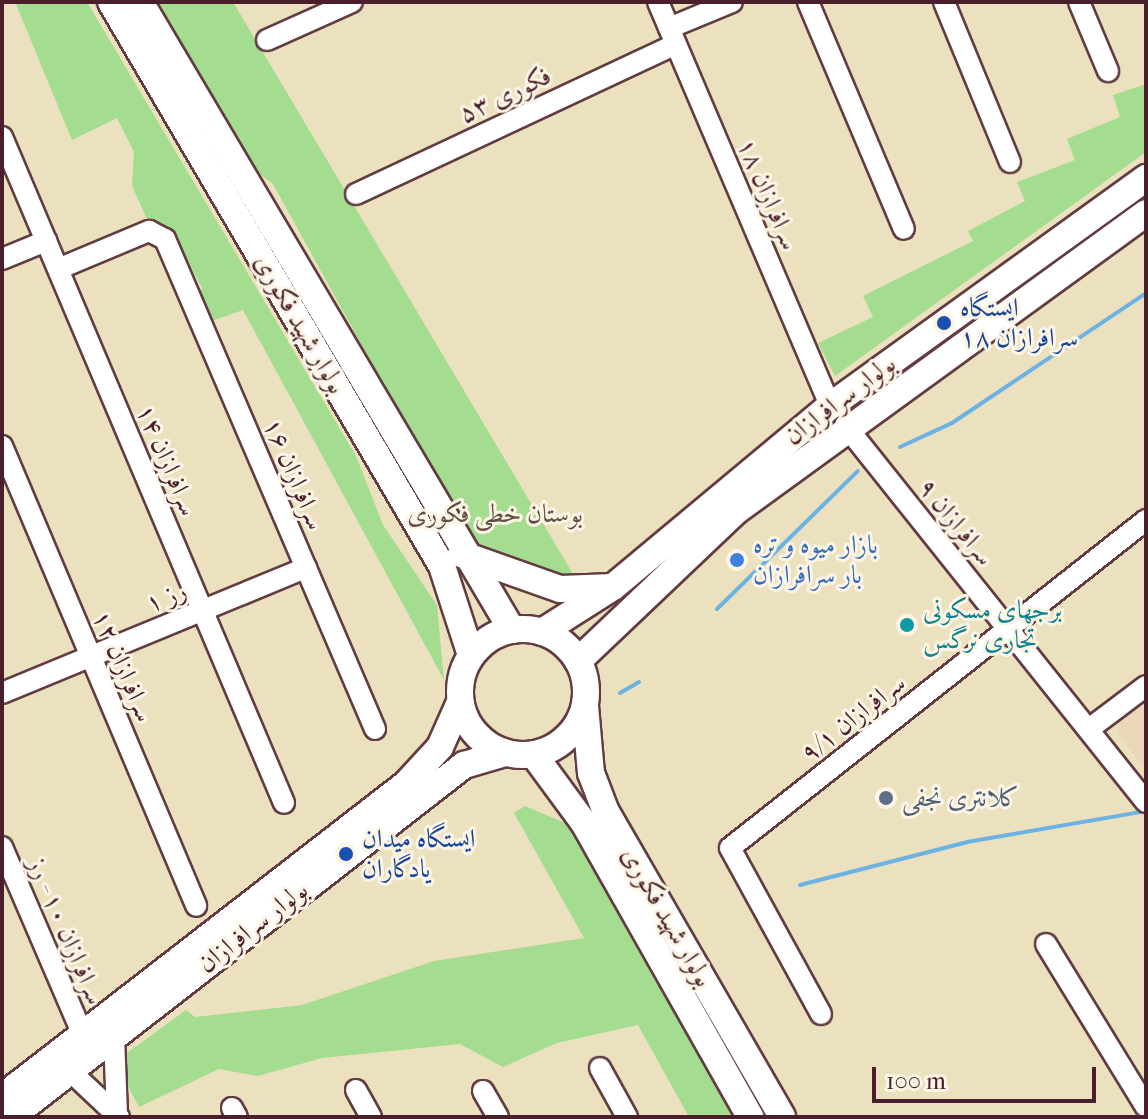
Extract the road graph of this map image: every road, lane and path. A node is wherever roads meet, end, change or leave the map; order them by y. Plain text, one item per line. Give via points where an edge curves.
1 (111, 2) edge
2 (140, 2) edge
3 (352, 2) edge
4 (658, 2) edge
5 (732, 2) edge
6 (808, 2) edge
7 (944, 2) edge
8 (1079, 2) edge
9 (672, 36) junction
10 (267, 40) dead end
11 (1108, 71) dead end
12 (2, 137) edge
13 (1010, 162) dead end
14 (1146, 178) edge
15 (356, 194) dead end
16 (1146, 213) edge
17 (904, 229) dead end
18 (46, 241) junction
19 (2, 259) edge
20 (58, 269) junction
21 (838, 415) junction
22 (2, 446) edge
23 (1146, 520) edge
24 (461, 554) junction
25 (306, 568) junction
26 (613, 587) junction
27 (203, 611) junction
28 (1008, 628) junction
29 (512, 630) junction
30 (542, 632) junction
31 (471, 655) junction
32 (91, 657) junction
33 (578, 661) junction
34 (1146, 686) edge
35 (2, 693) edge
36 (460, 702) junction
37 (585, 706) junction
38 (375, 729) dead end
39 (1089, 729) junction
40 (505, 753) junction
41 (534, 755) junction
42 (1146, 802) edge
43 (284, 803) dead end
44 (2, 847) edge
45 (196, 906) dead end
46 (1046, 944) dead end
47 (821, 1014) dead end
48 (83, 1035) junction
49 (114, 1036) junction
50 (600, 1068) dead end
51 (70, 1071) junction
52 (356, 1090) dead end
53 (483, 1091) dead end
54 (2, 1097) edge
55 (1146, 1107) edge
56 (118, 1116) edge
57 (11, 1117) edge
58 (371, 1117) edge
59 (498, 1117) edge
60 (627, 1117) edge
61 (750, 1117) edge
62 (782, 1117) edge

1 - 31 main road, بولوار شهید فکوری via 442,566
2 - 24 main road, بولوار شهید فکوری
3 - 10 street
4 - 9 street, سرافرازان ۱۸
5 - 9 street, فکوری ۵۳
6 - 17 street
7 - 13 street
8 - 11 street
9 - 15 street, فکوری ۵۳
9 - 21 street, سرافرازان ۱۸
12 - 18 street, سرافرازان ۱۴
14 - 21 main road, بولوار سرافرازان
16 - 21 main road, بولوار سرافرازان
18 - 19 street
18 - 20 street, سرافرازان ۱۴
20 - 25 street, سرافرازان ۱۶ via 149,231 165,239
20 - 27 street, سرافرازان ۱۴
21 - 26 main road, بولوار سرافرازان
21 - 28 street, سرافرازان ۹
21 - 33 main road, بولوار سرافرازان
22 - 32 street, سرافرازان ۱۲
23 - 28 street, سرافرازان ۹/۱
24 - 26 main road via 560,589
24 - 29 main road, بولوار شهید فکوری
25 - 27 street, رز ۱
25 - 38 street, سرافرازان ۱۶
26 - 30 main road, بولوار سرافرازان
27 - 32 street, رز ۱
27 - 43 street, سرافرازان ۱۴
28 - 39 street, سرافرازان ۹
28 - 47 street, سرافرازان ۹/۱ via 730,848
29 - 30 main road
29 - 31 main road
30 - 33 main road
31 - 36 main road
32 - 35 street, رز ۱
32 - 45 street, سرافرازان ۱۲
33 - 37 main road
34 - 39 street
36 - 40 main road via 468,725
36 - 48 main road, بولوار سرافرازان via 440,747 406,784
37 - 41 main road via 558,746
37 - 62 main road, بولوار شهید فکوری via 591,773 605,810
39 - 42 street, سرافرازان ۹
40 - 41 main road
40 - 49 main road, بولوار سرافرازان via 464,765
41 - 61 main road, بولوار شهید فکوری via 584,823
44 - 48 street, سرافرازان ۱۰ - رز
46 - 55 street
48 - 54 main road, بولوار سرافرازان
49 - 51 main road, بولوار سرافرازان
49 - 56 street
50 - 60 street
51 - 56 street
51 - 57 main road, بولوار سرافرازان
52 - 58 street
53 - 59 street

